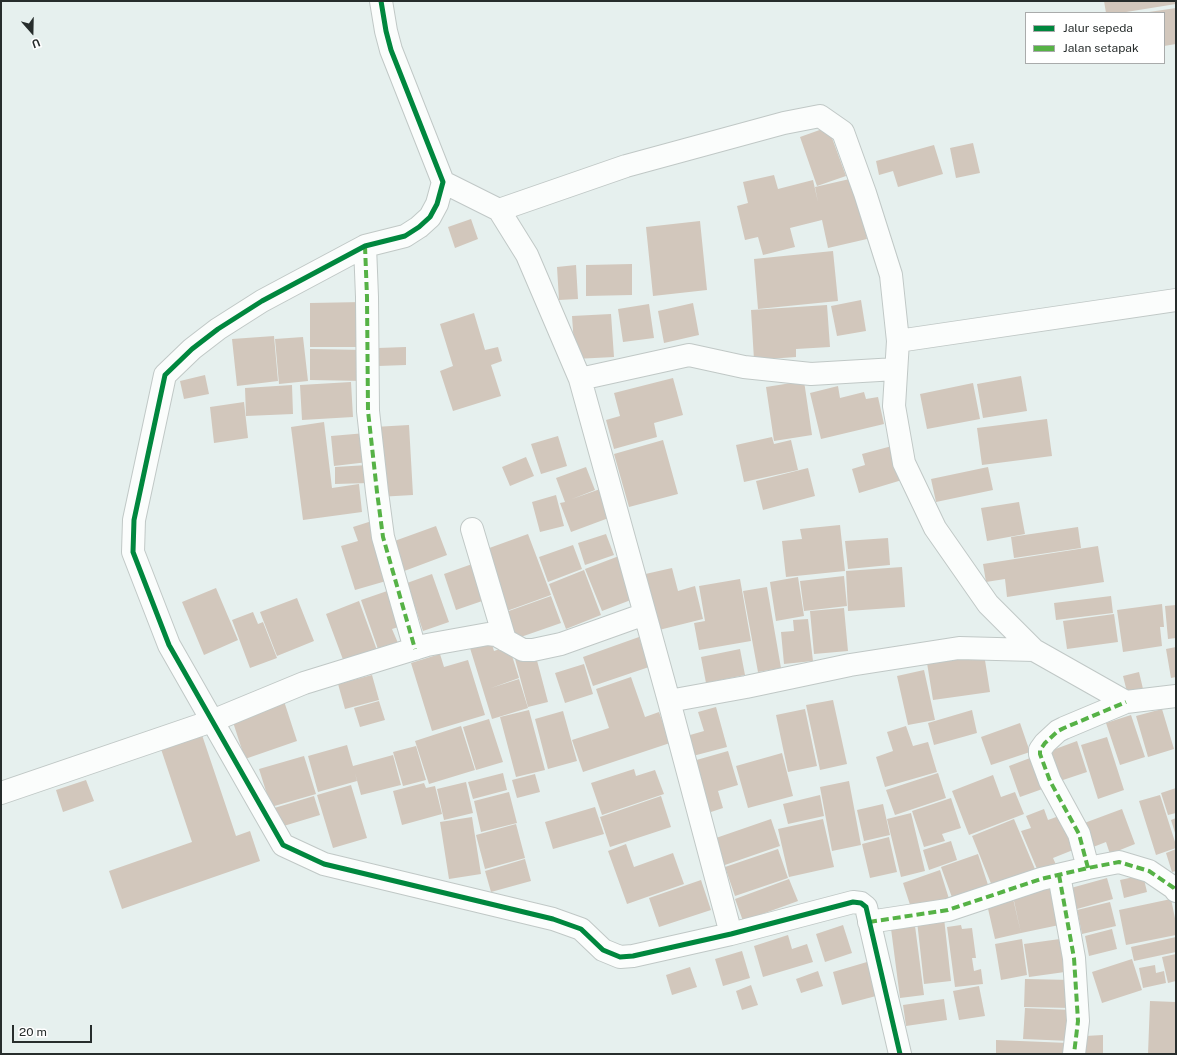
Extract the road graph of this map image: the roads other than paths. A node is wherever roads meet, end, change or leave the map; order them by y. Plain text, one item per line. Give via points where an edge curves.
1 (380, 1) edge
2 (443, 182) junction
3 (499, 210) junction
4 (365, 246) junction
5 (1176, 300) edge
6 (898, 341) junction
7 (896, 369) junction
8 (580, 379) junction
9 (472, 529) dead end
10 (645, 614) junction
11 (505, 640) junction
12 (415, 649) junction
13 (1034, 650) junction
14 (1176, 696) edge
15 (669, 701) junction
16 (1126, 702) junction
17 (212, 721) junction
18 (1, 792) edge
19 (1088, 868) junction
20 (1059, 875) junction
21 (1176, 891) edge
22 (869, 922) junction
23 (731, 934) junction
24 (900, 1054) edge
25 (1074, 1054) edge

1 - 2 street via 391,50
2 - 3 street
2 - 4 street via 430,217 419,227 405,236
3 - 6 street via 626,166 784,123 820,116 844,132 866,193 891,275
3 - 8 street via 527,255
4 - 12 street via 368,411 377,492 383,537
4 - 17 street via 262,301 218,329 165,375 134,520 133,552 169,645
5 - 6 street
6 - 7 street
7 - 8 street via 811,374 744,367 689,355
7 - 13 street via 894,406 904,463 935,528 988,604
8 - 10 street
9 - 11 street
10 - 11 street via 561,644 533,650 523,650
10 - 15 street
11 - 12 street via 488,634
12 - 17 street via 304,683
13 - 15 street via 958,648 850,665
13 - 16 street
14 - 16 street
15 - 23 street
16 - 19 street via 1058,731 1040,750 1050,781 1079,834
17 - 18 street
17 - 23 street via 283,845 324,864 553,919 581,929 603,950 620,957
19 - 20 street
19 - 21 street via 1119,862 1150,871
20 - 22 street via 948,910
20 - 25 street via 1074,958 1078,1021
22 - 23 street via 866,907 853,902
22 - 24 street

